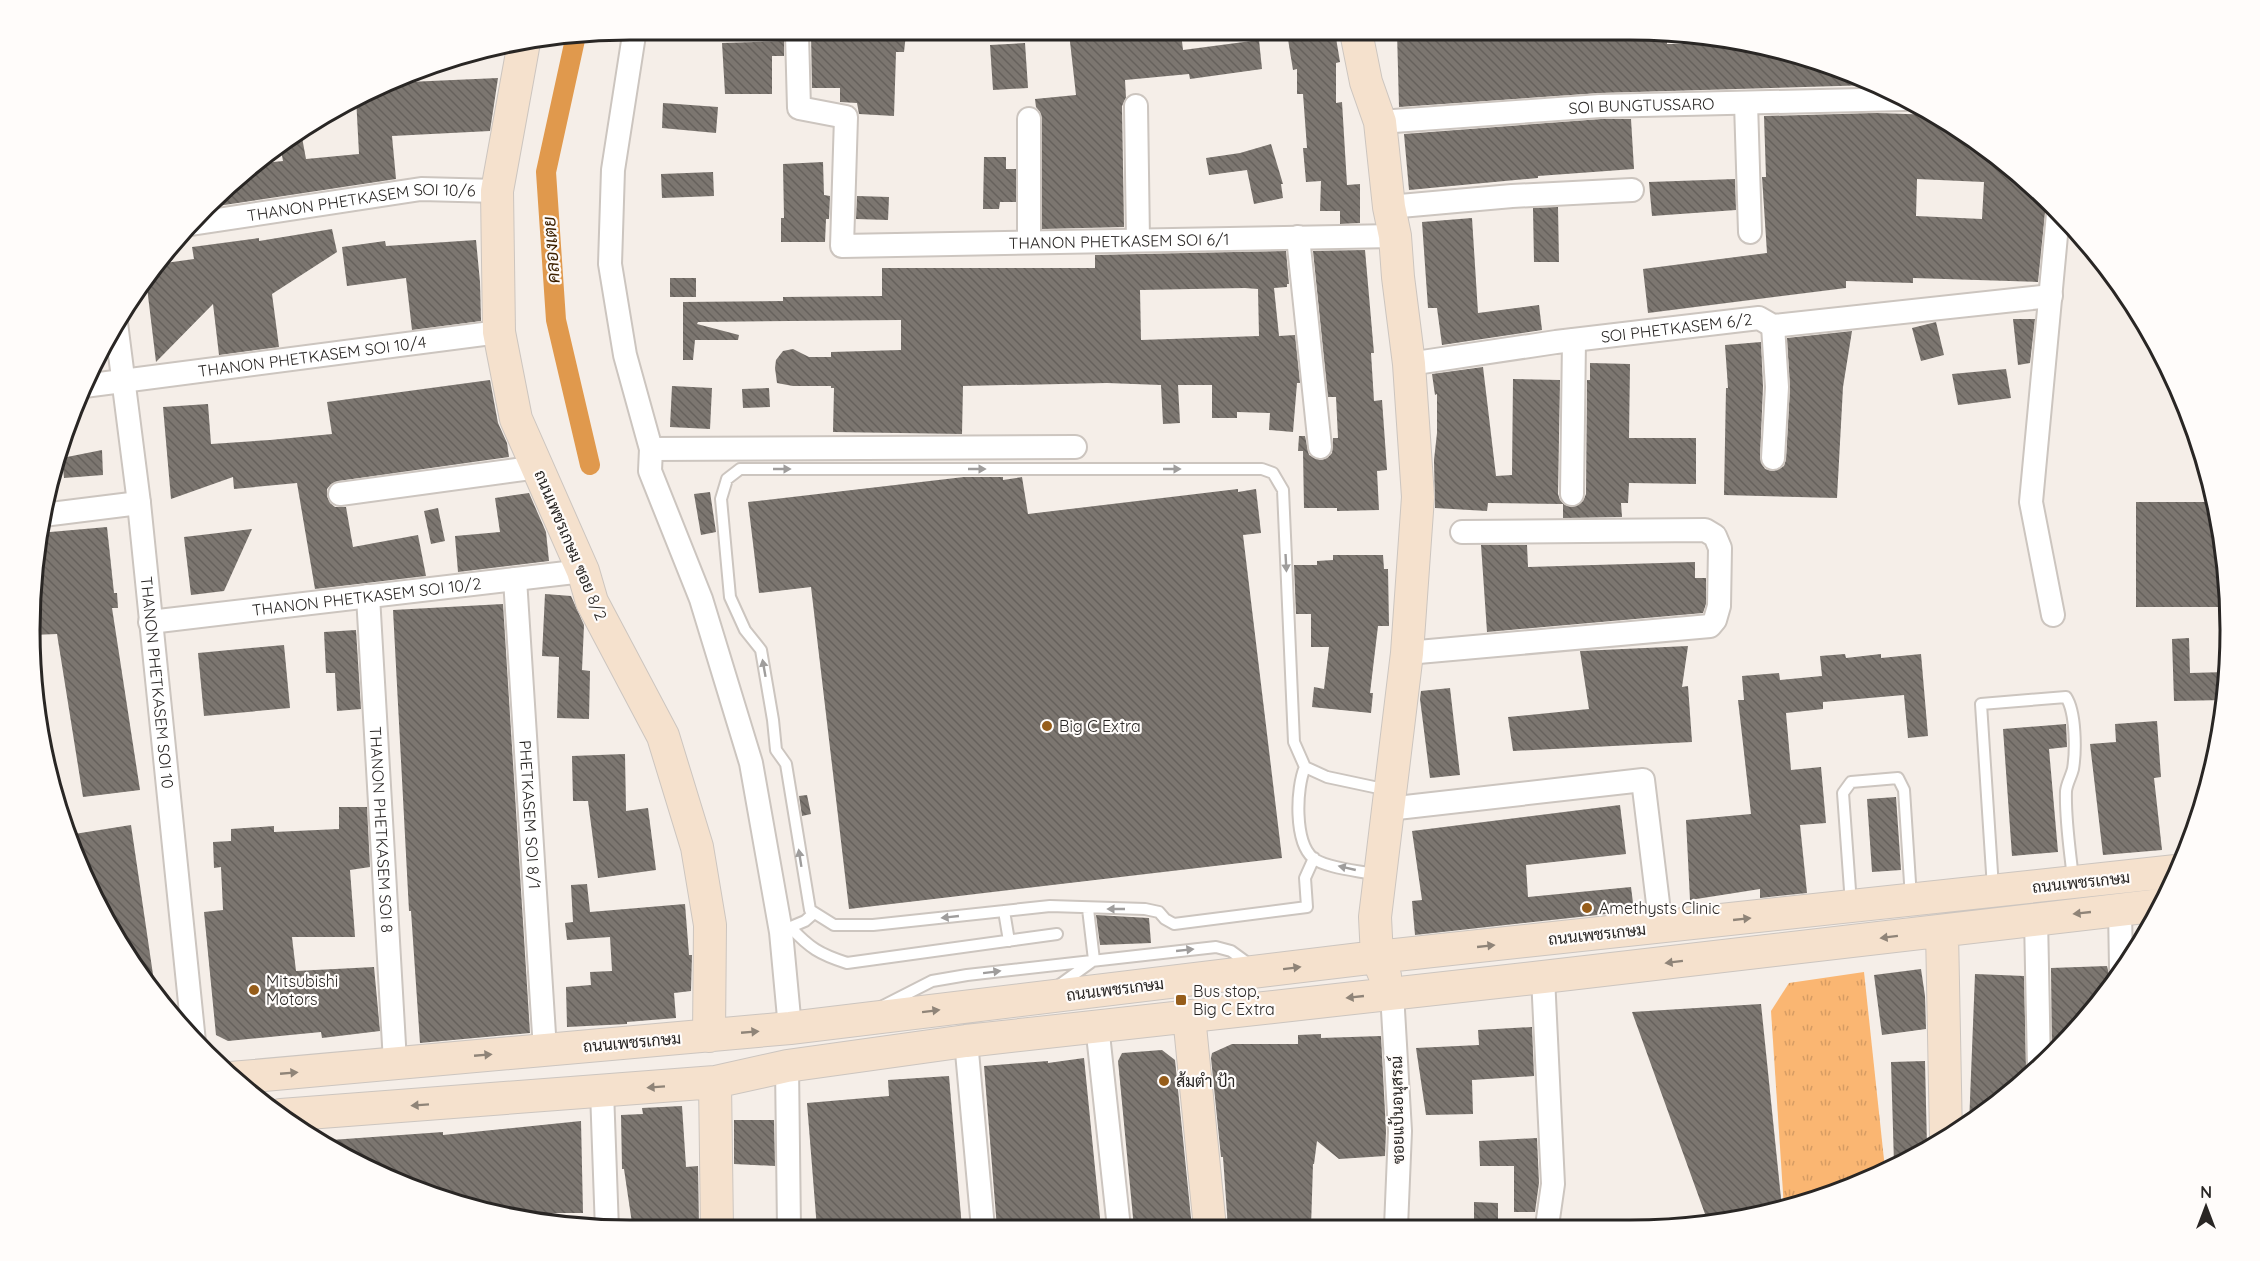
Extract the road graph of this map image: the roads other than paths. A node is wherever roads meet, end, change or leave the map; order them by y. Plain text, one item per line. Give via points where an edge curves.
1 (633, 40) edge
2 (797, 40) edge
3 (1358, 40) edge
4 (522, 51) edge
5 (1887, 99) edge
6 (1746, 103) junction
7 (1136, 106) dead end
8 (1029, 119) dead end
9 (1380, 122) junction
10 (1632, 190) dead end
11 (497, 191) junction
12 (205, 222) edge
13 (1392, 222) junction
14 (2057, 224) edge
15 (1750, 232) dead end
16 (1298, 237) junction
17 (1138, 240) junction
18 (1029, 242) junction
19 (2050, 296) junction
20 (1773, 326) junction
21 (499, 332) junction
22 (118, 339) edge
23 (1574, 340) junction
24 (1409, 364) junction
25 (123, 381) junction
26 (94, 385) edge
27 (1075, 447) dead end
28 (1320, 447) dead end
29 (651, 449) junction
30 (1773, 459) dead end
31 (538, 467) junction
32 (340, 494) dead end
33 (1572, 494) dead end
34 (139, 503) junction
35 (52, 514) edge
36 (1462, 532) dead end
37 (583, 571) junction
38 (515, 579) junction
39 (368, 596) junction
40 (2053, 615) dead end
41 (150, 622) junction
42 (1407, 653) junction
43 (1305, 767) junction
44 (1389, 800) junction
45 (1314, 858) junction
46 (2168, 872) edge
47 (1380, 875) junction
48 (2073, 882) junction
49 (1994, 892) junction
50 (1911, 901) junction
51 (2151, 905) edge
52 (1851, 907) junction
53 (1088, 909) junction
54 (2120, 909) junction
55 (1004, 911) junction
56 (813, 914) junction
57 (2036, 918) junction
58 (1660, 928) junction
59 (785, 929) junction
60 (1942, 931) junction
61 (1057, 934) dead end
62 (1009, 941) junction
63 (1377, 957) junction
64 (2121, 957) edge
65 (1094, 960) junction
66 (1259, 972) junction
67 (1543, 977) junction
68 (1392, 993) junction
69 (1041, 998) junction
70 (1189, 1016) junction
71 (859, 1019) junction
72 (1097, 1025) junction
73 (192, 1026) edge
74 (790, 1028) junction
75 (709, 1036) junction
76 (966, 1041) junction
77 (545, 1050) junction
78 (2039, 1056) edge
79 (395, 1062) junction
80 (788, 1066) junction
81 (244, 1077) edge
82 (715, 1082) junction
83 (602, 1091) junction
84 (293, 1114) edge
85 (1946, 1128) edge
86 (607, 1219) edge
87 (717, 1220) edge
88 (789, 1220) edge
89 (982, 1220) edge
90 (1118, 1220) edge
91 (1209, 1220) edge
92 (1395, 1220) edge
93 (1548, 1220) edge

1 - 29 street via 613,170 610,264 625,355
2 - 18 street, THANON PHETKASEM SOI 6/1 via 800,108 846,117 842,246
3 - 9 main road
4 - 11 main road, ถนนเพชรเกษม ซอย 8/2
5 - 6 street, SOI BUNGTUSSARO
6 - 9 street, SOI BUNGTUSSARO via 1600,106
6 - 15 street
7 - 17 street
8 - 18 street
9 - 13 main road
10 - 13 street, THANON PHETKASEM SOI 6/1 via 1512,196
11 - 12 street, THANON PHETKASEM SOI 10/6 via 420,189
11 - 21 main road, ถนนเพชรเกษม ซอย 8/2
13 - 16 street, THANON PHETKASEM SOI 6/1
13 - 24 main road
14 - 19 street
16 - 17 street, THANON PHETKASEM SOI 6/1
16 - 28 street
17 - 18 street, THANON PHETKASEM SOI 6/1
19 - 20 street, SOI PHETKASEM 6/2
19 - 40 street via 2031,502
20 - 23 street, SOI PHETKASEM 6/2 via 1759,318
20 - 30 street via 1777,387
21 - 25 street, THANON PHETKASEM SOI 10/4
21 - 31 main road, ถนนเพชรเกษม ซอย 8/2 via 516,419
22 - 25 street, THANON PHETKASEM SOI 10
23 - 24 street, SOI PHETKASEM 6/2
23 - 33 street
24 - 42 main road via 1418,497
25 - 26 street, THANON PHETKASEM SOI 10/4
25 - 34 street, THANON PHETKASEM SOI 10
27 - 29 street
29 - 59 street via 650,471 701,599 751,763
31 - 32 street
31 - 37 main road, ถนนเพชรเกษม ซอย 8/2
34 - 35 street
34 - 41 street, THANON PHETKASEM SOI 10
36 - 42 street via 1705,530 1715,536 1720,548 1719,606 1715,620 1710,627
37 - 38 street, THANON PHETKASEM SOI 10/2
37 - 75 main road, ถนนเพชรเกษม ซอย 8/2 via 592,602 663,736 697,847 710,925
38 - 39 street, THANON PHETKASEM SOI 10/2
38 - 77 street, PHETKASEM SOI 8/1
39 - 41 street, THANON PHETKASEM SOI 10/2
39 - 79 street, THANON PHETKASEM SOI 8
41 - 73 street, THANON PHETKASEM SOI 10
42 - 44 main road
43 - 44 lane
43 - 45 lane via 1299,818 1304,842
56 -> 43 lane via 800,861 786,764 776,750 761,650 745,630 730,597 721,499 727,479 740,469 1262,469 1273,473 1282,490 1294,742
44 - 47 main road
44 - 58 street via 1643,780
47 -> 45 lane
45 -> 53 lane via 1305,878 1307,907 1174,924 1160,912 1145,909
46 - 48 main road, ถนนเพชรเกษม
47 - 63 main road via 1375,917
48 - 49 main road, ถนนเพชรเกษม
48 - 49 lane via 2066,817 2066,788 2075,747 2071,705 2066,697 1981,704
49 - 50 main road, ถนนเพชรเกษม
50 - 52 main road, ถนนเพชรเกษม
50 - 52 lane via 1904,790 1898,778 1868,780 1851,782 1843,793
51 - 54 main road, ถนนเพชรเกษม
58 -> 52 main road, ถนนเพชรเกษม
53 - 55 lane via 1050,906
53 - 65 lane
54 -> 57 main road, ถนนเพชรเกษม
54 - 64 street
55 -> 56 lane via 873,925 834,925
55 - 62 lane
56 - 59 lane
57 - 60 main road, ถนนเพชรเกษม
57 - 78 street
63 -> 58 main road, ถนนเพชรเกษม
59 - 62 lane via 824,956 847,963
59 - 74 street
60 -> 67 main road, ถนนเพชรเกษม
60 - 85 main road
61 - 62 lane
66 -> 63 main road, ถนนเพชรเกษม
63 - 68 main road
65 -> 66 lane via 1216,947 1231,951
65 - 69 lane
71 -> 65 lane via 932,981
66 - 69 main road, ถนนเพชรเกษม
67 - 68 main road, ถนนเพชรเกษม
67 - 93 street via 1553,1184
68 -> 70 main road, ถนนเพชรเกษม
68 - 92 street, ซอยแป้นอนุสรณ์ via 1400,1131
71 -> 69 main road, ถนนเพชรเกษม
70 - 72 main road, ถนนเพชรเกษม
70 - 91 main road
71 - 74 main road, ถนนเพชรเกษม
72 - 76 main road, ถนนเพชรเกษม
72 - 90 street
75 -> 74 main road, ถนนเพชรเกษม
75 - 77 main road, ถนนเพชรเกษม
76 - 80 main road, ถนนเพชรเกษม
76 - 89 street
79 -> 77 main road, ถนนเพชรเกษม
81 -> 79 main road, ถนนเพชรเกษม
80 - 82 main road, ถนนเพชรเกษม
80 - 88 street
82 -> 83 main road, ถนนเพชรเกษม
82 - 87 main road
83 -> 84 main road, ถนนเพชรเกษม
83 - 86 street

